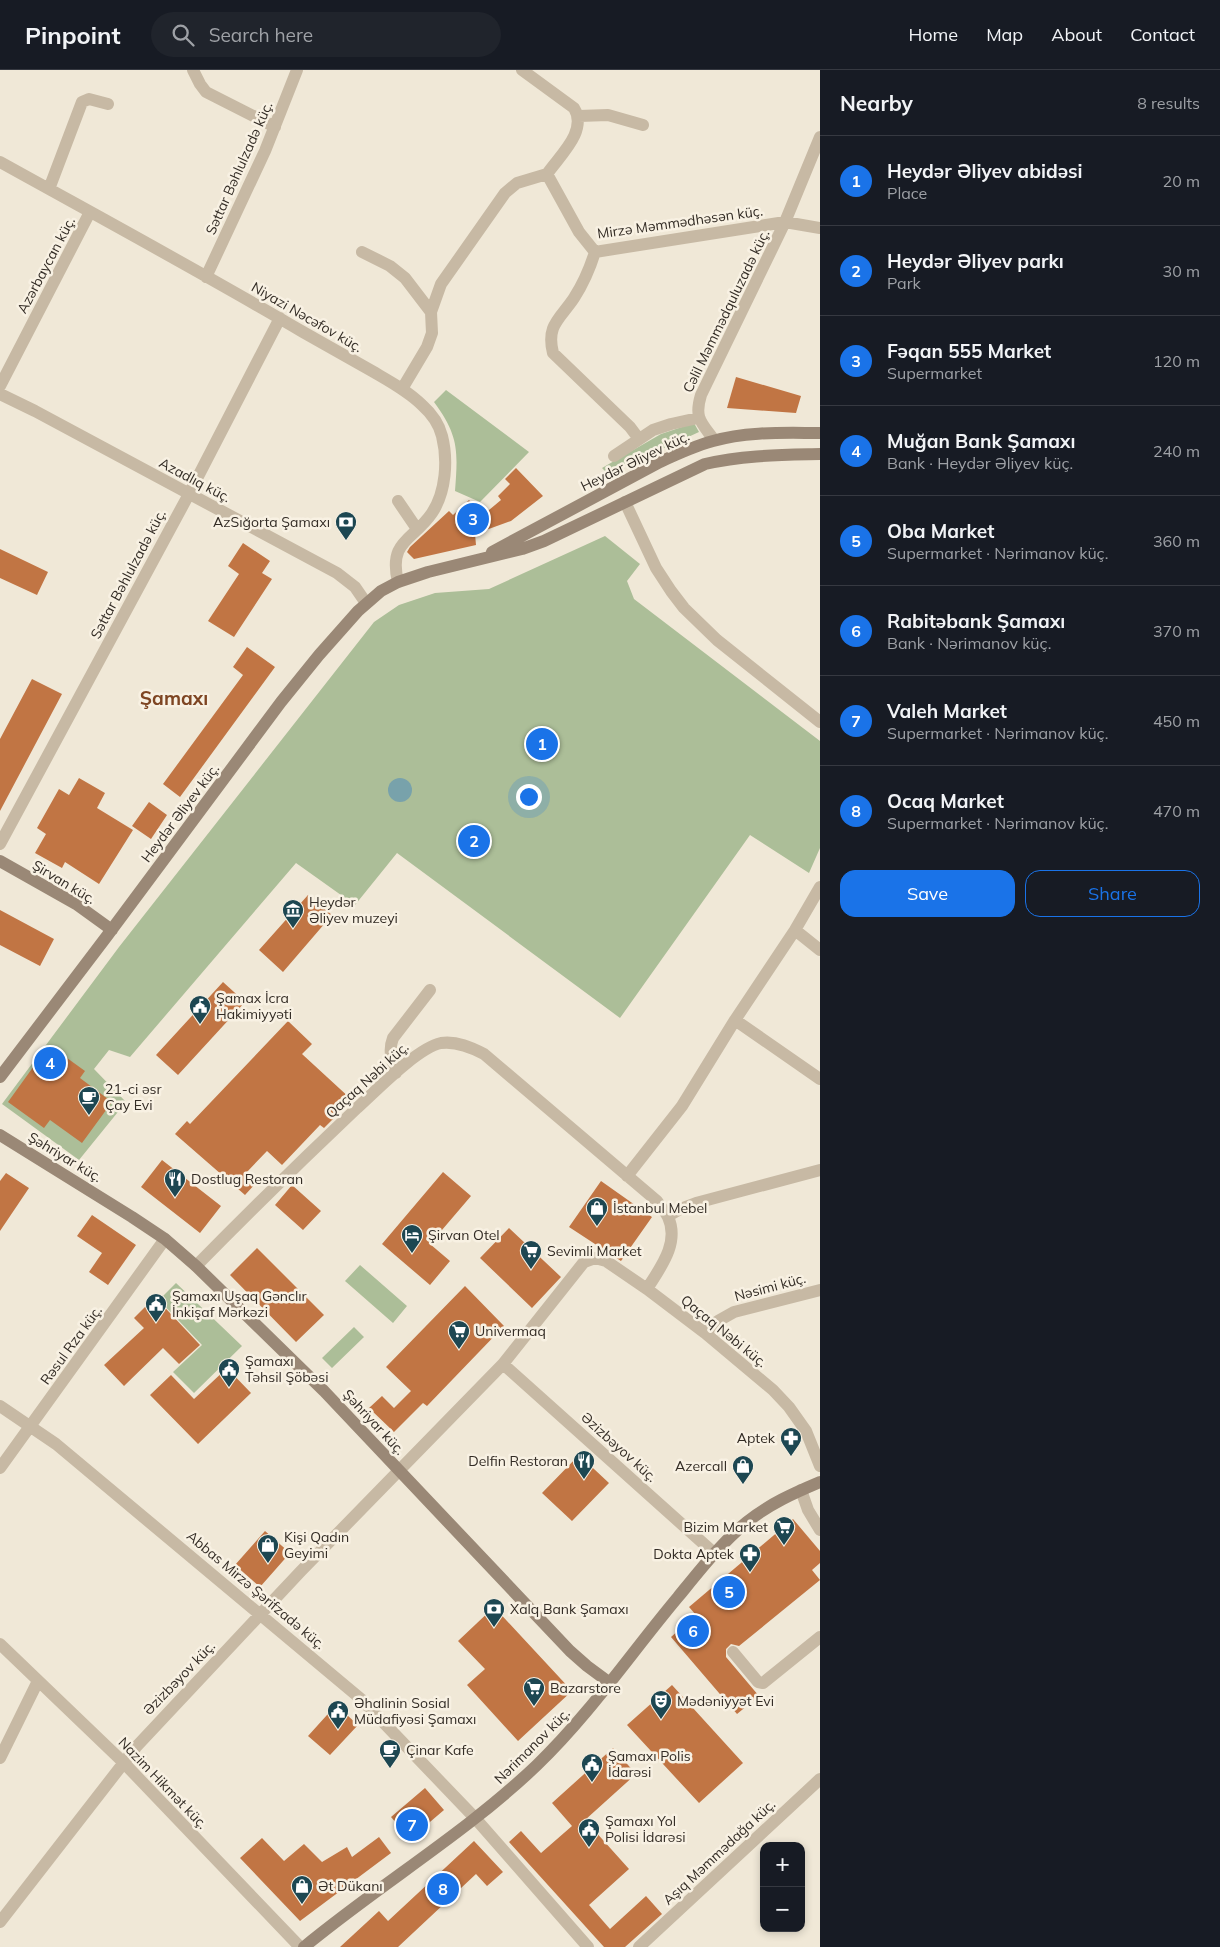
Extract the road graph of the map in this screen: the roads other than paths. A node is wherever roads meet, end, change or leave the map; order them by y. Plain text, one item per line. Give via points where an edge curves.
1 (193, 70) edge
2 (297, 70) edge
3 (522, 70) edge
4 (539, 75) edge
5 (108, 104) dead end
6 (579, 116) junction
7 (643, 125) dead end
8 (275, 127) junction
9 (820, 137) edge
10 (0, 162) edge
11 (547, 174) junction
12 (49, 189) junction
13 (90, 212) junction
14 (785, 222) junction
15 (820, 228) edge
16 (362, 252) dead end
17 (596, 252) junction
18 (206, 276) junction
19 (432, 312) junction
20 (280, 318) junction
21 (0, 386) edge
22 (402, 389) junction
23 (0, 394) edge
24 (698, 418) junction
25 (820, 433) edge
26 (639, 439) junction
27 (714, 440) junction
28 (820, 454) edge
29 (614, 456) dead end
30 (189, 494) junction
31 (398, 501) dead end
32 (625, 502) junction
33 (417, 529) junction
34 (476, 560) junction
35 (398, 582) junction
36 (366, 603) junction
37 (820, 722) edge
38 (0, 844) edge
39 (0, 861) edge
40 (820, 888) edge
41 (112, 930) junction
42 (795, 930) junction
43 (820, 950) edge
44 (430, 990) dead end
45 (735, 1020) junction
46 (396, 1073) junction
47 (0, 1077) edge
48 (820, 1080) edge
49 (0, 1135) edge
50 (820, 1170) edge
51 (627, 1176) junction
52 (668, 1216) junction
53 (165, 1239) junction
54 (196, 1266) junction
55 (647, 1289) junction
56 (820, 1290) edge
57 (705, 1333) junction
58 (503, 1364) junction
59 (0, 1406) edge
60 (31, 1426) junction
61 (820, 1466) edge
62 (0, 1468) edge
63 (399, 1472) junction
64 (820, 1482) edge
65 (801, 1490) junction
66 (820, 1530) edge
67 (714, 1552) junction
68 (262, 1614) junction
69 (820, 1637) edge
70 (0, 1644) edge
71 (733, 1652) dead end
72 (38, 1681) junction
73 (610, 1683) junction
74 (0, 1758) edge
75 (123, 1762) junction
76 (820, 1780) edge
77 (475, 1818) junction
78 (0, 1922) edge
79 (300, 1947) edge
80 (304, 1947) edge
81 (588, 1947) edge
82 (639, 1947) edge

1 - 8 street via 206,92
2 - 8 street, Səttar Bəhlulzadə küç.
3 - 4 street
4 - 6 street
5 - 12 street via 89,99 82,102
6 - 7 street via 608,115
6 - 11 street via 574,137
8 - 18 street, Səttar Bəhlulzadə küç.
9 - 14 street, Cəlil Məmmədquluzadə küç.
10 - 12 street, Niyazi Nəcəfov küç.
11 - 17 street, Mirzə Məmmədhəsən küç. via 556,194
11 - 19 street via 517,183 505,193 441,284
12 - 13 street, Niyazi Nəcəfov küç.
13 - 18 street, Niyazi Nəcəfov küç.
13 - 21 street, Azərbaycan küç.
14 - 15 street, Mirzə Məmmədhəsən küç.
14 - 17 street, Mirzə Məmmədhəsən küç.
14 - 24 street, Cəlil Məmmədquluzadə küç. via 701,395
16 - 19 street via 390,266 405,278
17 - 26 street via 574,298 553,325 549,339 553,353
18 - 20 street, Niyazi Nəcəfov küç.
19 - 22 street via 432,333 427,347
20 - 22 street, Niyazi Nəcəfov küç.
20 - 30 street, Səttar Bəhlulzadə küç.
22 - 33 street, Niyazi Nəcəfov küç. via 436,420 445,448 439,498 431,514
23 - 30 street, Azadlıq küç.
24 - 26 street via 662,427
24 - 27 street
25 - 27 street, Heydər Əliyev küç. via 741,435
26 - 29 street
27 - 34 street, Heydər Əliyev küç. via 660,462
28 - 32 street via 760,456 705,464
30 - 36 street, Azadlıq küç. via 337,573 355,587
30 - 38 street, Səttar Bəhlulzadə küç.
31 - 33 street
32 - 34 street via 522,550
32 - 37 street via 656,568 684,608 718,640
33 - 35 street, Niyazi Nəcəfov küç. via 403,543 394,562
34 - 35 street, Heydər Əliyev küç.
35 - 36 street, Heydər Əliyev küç.
36 - 41 street, Heydər Əliyev küç. via 281,702
39 - 41 street, Şirvan küç. via 76,904
40 - 42 street
41 - 47 street, Heydər Əliyev küç.
42 - 43 street
42 - 45 street
44 - 46 street via 389,1046
45 - 48 street
45 - 51 street via 682,1106
46 - 51 street, Qaçaq Nəbi küç. via 432,1046 455,1044 470,1047 484,1054
46 - 54 street, Qaçaq Nəbi küç. via 273,1187
49 - 53 street, Şəhriyar küç.
50 - 52 street via 696,1203
51 - 52 street, Qaçaq Nəbi küç.
52 - 55 street via 671,1242 665,1261
53 - 54 street, Şəhriyar küç.
53 - 60 street, Rəsul Rza küç.
54 - 63 street, Şəhriyar küç. via 312,1378
55 - 57 street, Qaçaq Nəbi küç.
55 - 58 street, Qaçaq Nəbi küç. via 606,1261 595,1258 584,1262
56 - 57 street, Nəsimi küç. via 734,1312
57 - 61 street, Qaçaq Nəbi küç. via 789,1407 806,1432
58 - 63 street, Əzizbəyov küç.
58 - 67 street, Əzizbəyov küç.
59 - 60 street, Abbas Mirzə Şərifzadə küç.
60 - 62 street, Rəsul Rza küç.
60 - 68 street, Abbas Mirzə Şərifzadə küç.
63 - 68 street, Əzizbəyov küç.
63 - 73 street, Şəhriyar küç. via 570,1651
64 - 65 street, Nərimanov küç.
65 - 66 street
65 - 67 street, Nərimanov küç. via 748,1521
67 - 73 street, Nərimanov küç.
68 - 75 street, Əzizbəyov küç.
68 - 77 street, Abbas Mirzə Şərifzadə küç. via 361,1699
69 - 71 street via 763,1683 758,1682
70 - 72 street, Nazim Hikmət küç.
72 - 74 street
72 - 75 street, Nazim Hikmət küç.
73 - 77 street, Nərimanov küç. via 582,1718 516,1785
75 - 78 street, Əzizbəyov küç.
75 - 79 street, Nazim Hikmət küç.
76 - 82 street, Aşıq Məmmədağa küç.
77 - 80 street, Nərimanov küç.
77 - 81 street, Abbas Mirzə Şərifzadə küç.

